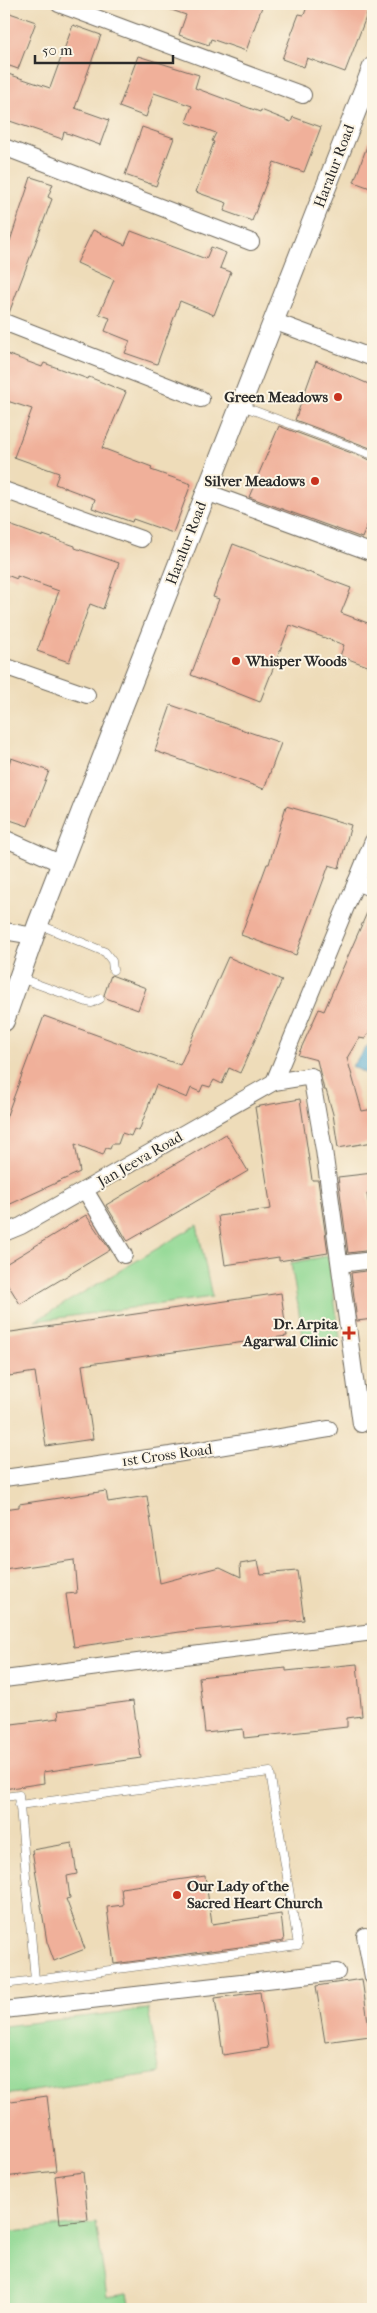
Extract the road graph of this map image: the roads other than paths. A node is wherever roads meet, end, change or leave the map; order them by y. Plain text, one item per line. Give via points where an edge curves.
1 (59, 4) edge
2 (373, 68) edge
3 (304, 95) dead end
4 (4, 147) edge
5 (251, 242) dead end
6 (273, 321) junction
7 (4, 322) edge
8 (373, 358) edge
9 (201, 399) dead end
10 (240, 405) junction
11 (373, 455) edge
12 (4, 490) edge
13 (206, 492) junction
14 (142, 539) dead end
15 (373, 553) edge
16 (4, 666) edge
17 (87, 695) dead end
18 (4, 838) edge
19 (373, 841) edge
20 (62, 864) junction
21 (356, 882) junction
22 (373, 889) edge
23 (36, 930) junction
24 (4, 931) edge
25 (113, 970) dead end
26 (19, 978) junction
27 (100, 999) dead end
28 (4, 1022) edge
29 (274, 1082) junction
30 (85, 1190) junction
31 (4, 1232) edge
32 (124, 1255) dead end
33 (373, 1260) edge
34 (340, 1264) junction
35 (360, 1424) dead end
36 (329, 1429) dead end
37 (4, 1478) edge
38 (373, 1632) edge
39 (4, 1679) edge
40 (4, 1796) edge
41 (20, 1804) junction
42 (366, 1936) dead end
43 (337, 1972) dead end
44 (373, 1977) edge
45 (35, 1980) junction
46 (4, 1984) edge
47 (4, 2010) edge

1 - 3 street
2 - 6 street, Haralur Road
4 - 5 street
6 - 8 street
6 - 10 street, Haralur Road
7 - 9 street
10 - 11 lane
10 - 13 street, Haralur Road
12 - 14 street
13 - 15 street
13 - 20 street, Haralur Road
16 - 17 street
18 - 20 street
19 - 21 street
20 - 23 street, Haralur Road
21 - 22 street
21 - 29 street
23 - 24 street
23 - 25 lane via 105,952 112,961
23 - 26 street, Haralur Road
26 - 27 lane via 86,1002
26 - 28 street, Haralur Road
29 - 30 street, Jan Jeeva Road
29 - 34 street via 310,1076
30 - 31 street, Jan Jeeva Road
30 - 32 street
33 - 34 street
34 - 35 street
36 - 37 street, 1st Cross Road
38 - 39 street
40 - 41 lane via 19,1795
41 - 45 lane
41 - 45 lane via 270,1772 298,1945
42 - 44 street
43 - 47 street
45 - 46 lane

